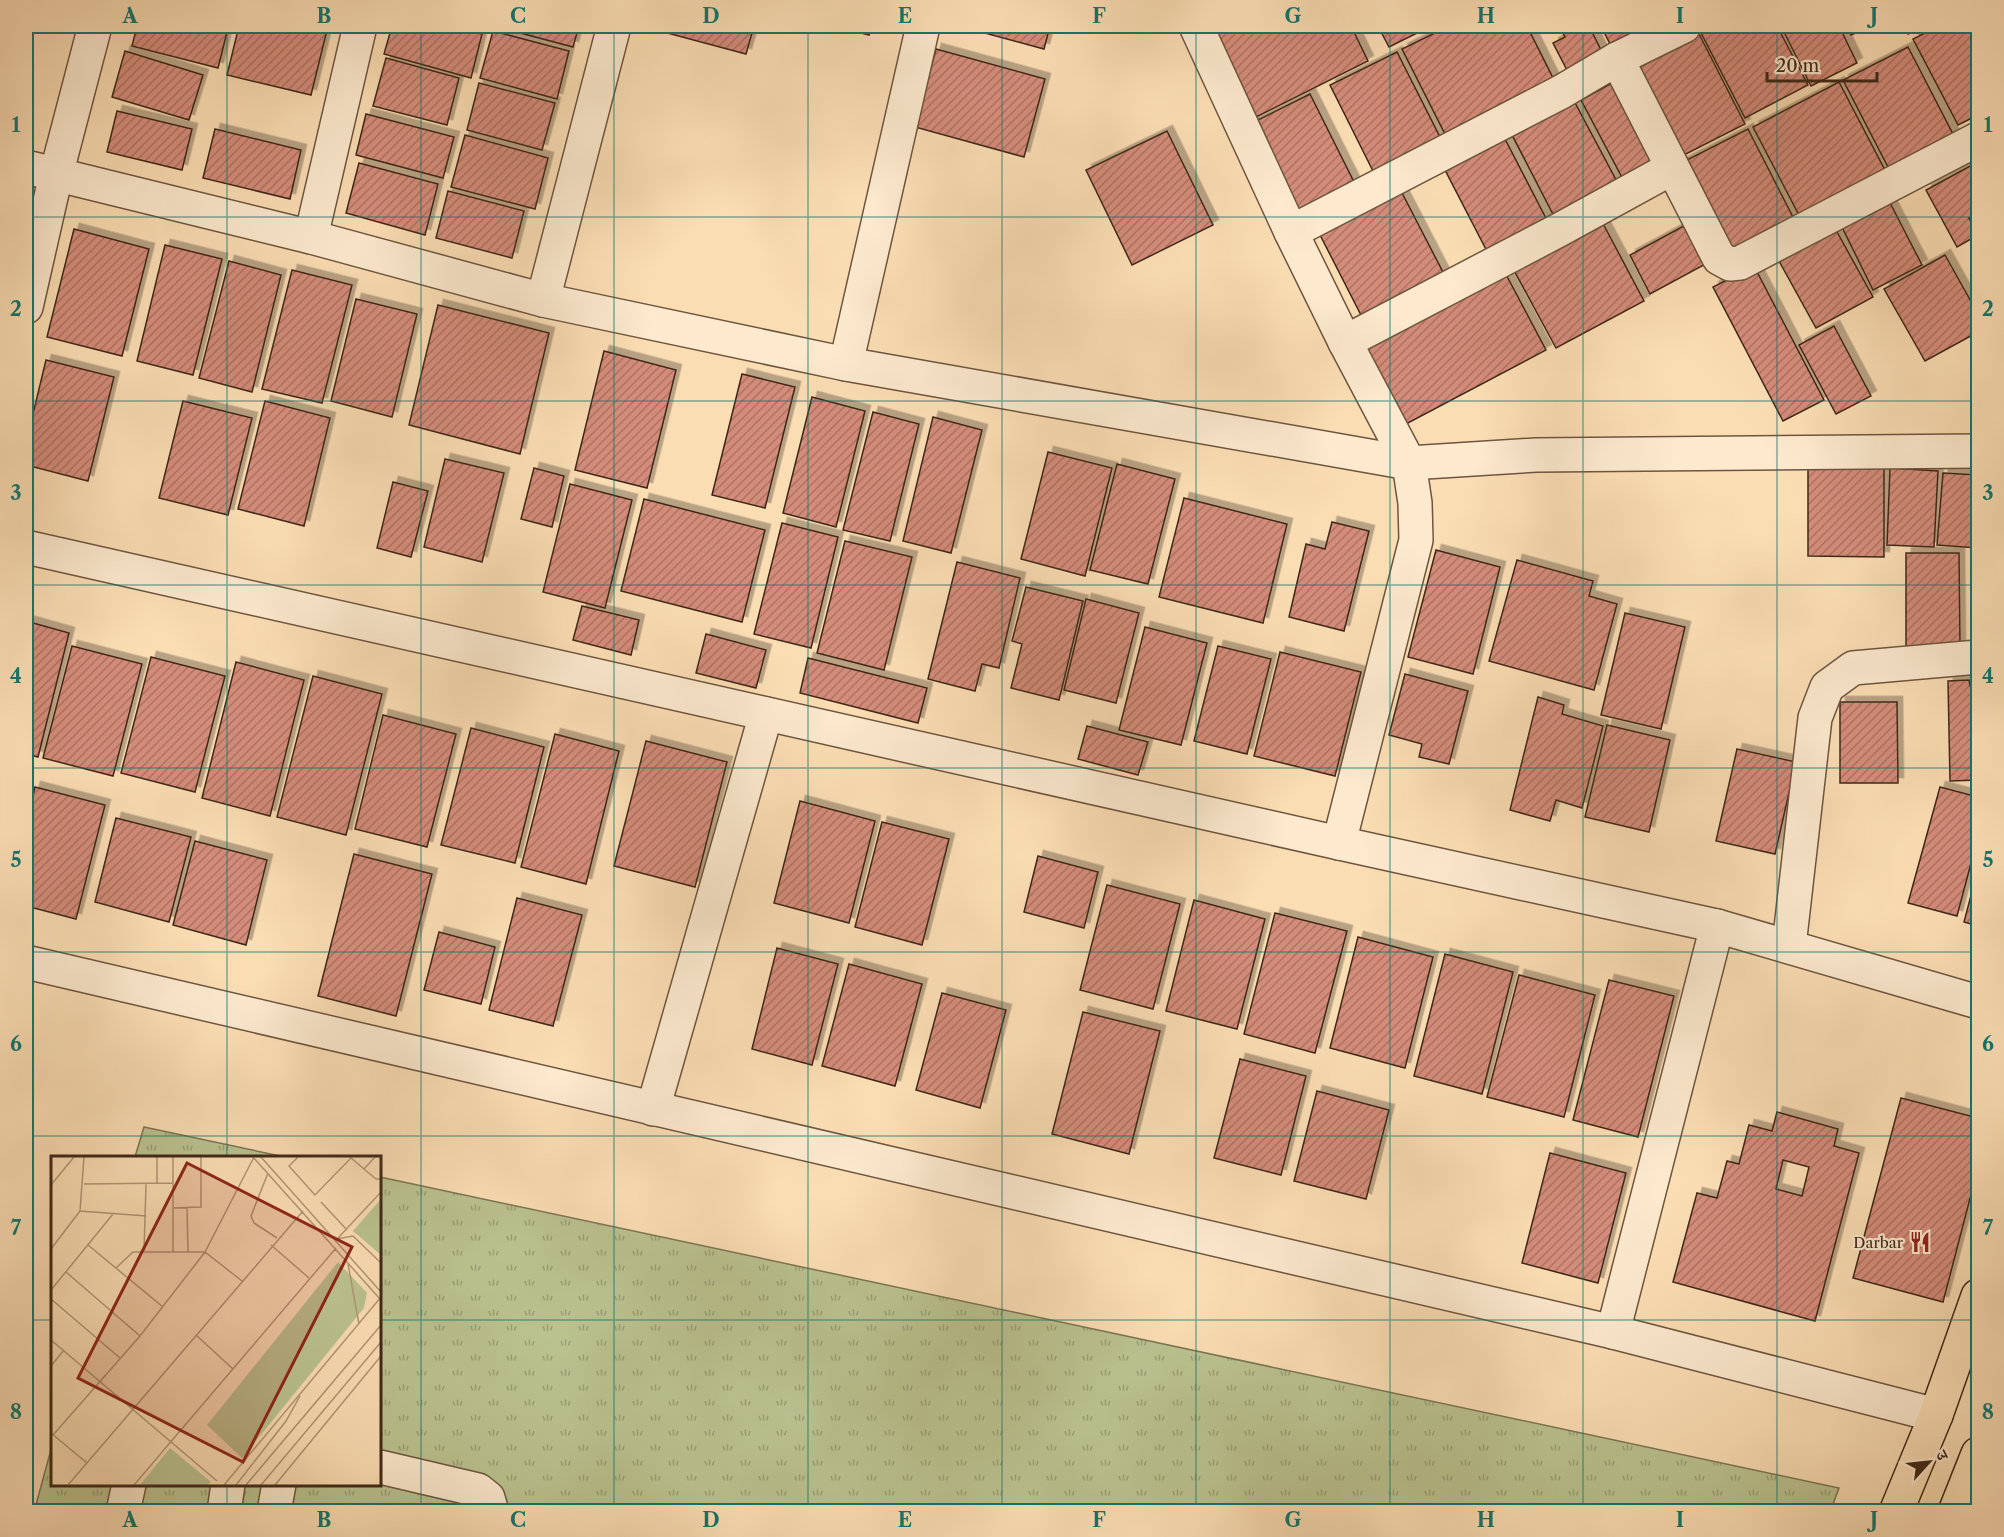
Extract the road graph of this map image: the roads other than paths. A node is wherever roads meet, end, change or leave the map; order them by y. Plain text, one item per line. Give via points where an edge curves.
1 (95, 26) edge
2 (360, 26) edge
3 (614, 26) edge
4 (923, 26) edge
5 (1196, 26) edge
6 (1684, 26) edge
7 (1617, 59) junction
8 (1978, 139) edge
9 (1672, 168) junction
10 (40, 171) edge
11 (1292, 232) junction
12 (311, 237) junction
13 (543, 300) junction
14 (26, 307) edge
15 (1345, 342) junction
16 (846, 364) junction
17 (1978, 450) edge
18 (1409, 463) junction
19 (26, 547) edge
20 (1978, 657) edge
21 (766, 714) junction
22 (1339, 843) junction
23 (1717, 926) junction
24 (1789, 946) junction
25 (26, 962) edge
26 (1978, 1002) edge
27 (653, 1108) junction
28 (1978, 1296) edge
29 (1613, 1332) junction
30 (1936, 1415) junction
31 (1978, 1454) edge
32 (381, 1467) edge
33 (129, 1486) edge
34 (228, 1486) edge
35 (279, 1486) edge
36 (123, 1512) edge
37 (224, 1512) edge
38 (274, 1512) edge
39 (492, 1512) edge
40 (1896, 1512) edge
41 (1954, 1512) edge

1 - 10 street
2 - 12 street
3 - 13 street
4 - 16 street
5 - 11 street
6 - 7 street
7 - 9 street
7 - 11 street
8 - 9 street via 1740,263 1730,264 1719,258
9 - 15 street
10 - 12 street
10 - 14 street
11 - 15 street
12 - 13 street
13 - 16 street
15 - 18 street
16 - 18 street
17 - 18 street via 1536,455
18 - 22 street via 1416,540
19 - 21 street
20 - 24 street via 1853,668 1827,687 1815,718
21 - 22 street
21 - 27 street
22 - 23 street
23 - 24 street
23 - 29 street
24 - 26 street
25 - 27 street
27 - 29 street
28 - 30 main road
29 - 30 street
30 - 40 main road
31 - 41 main road
32 - 39 street via 478,1490 488,1498
33 - 36 street
34 - 37 street
35 - 38 street

